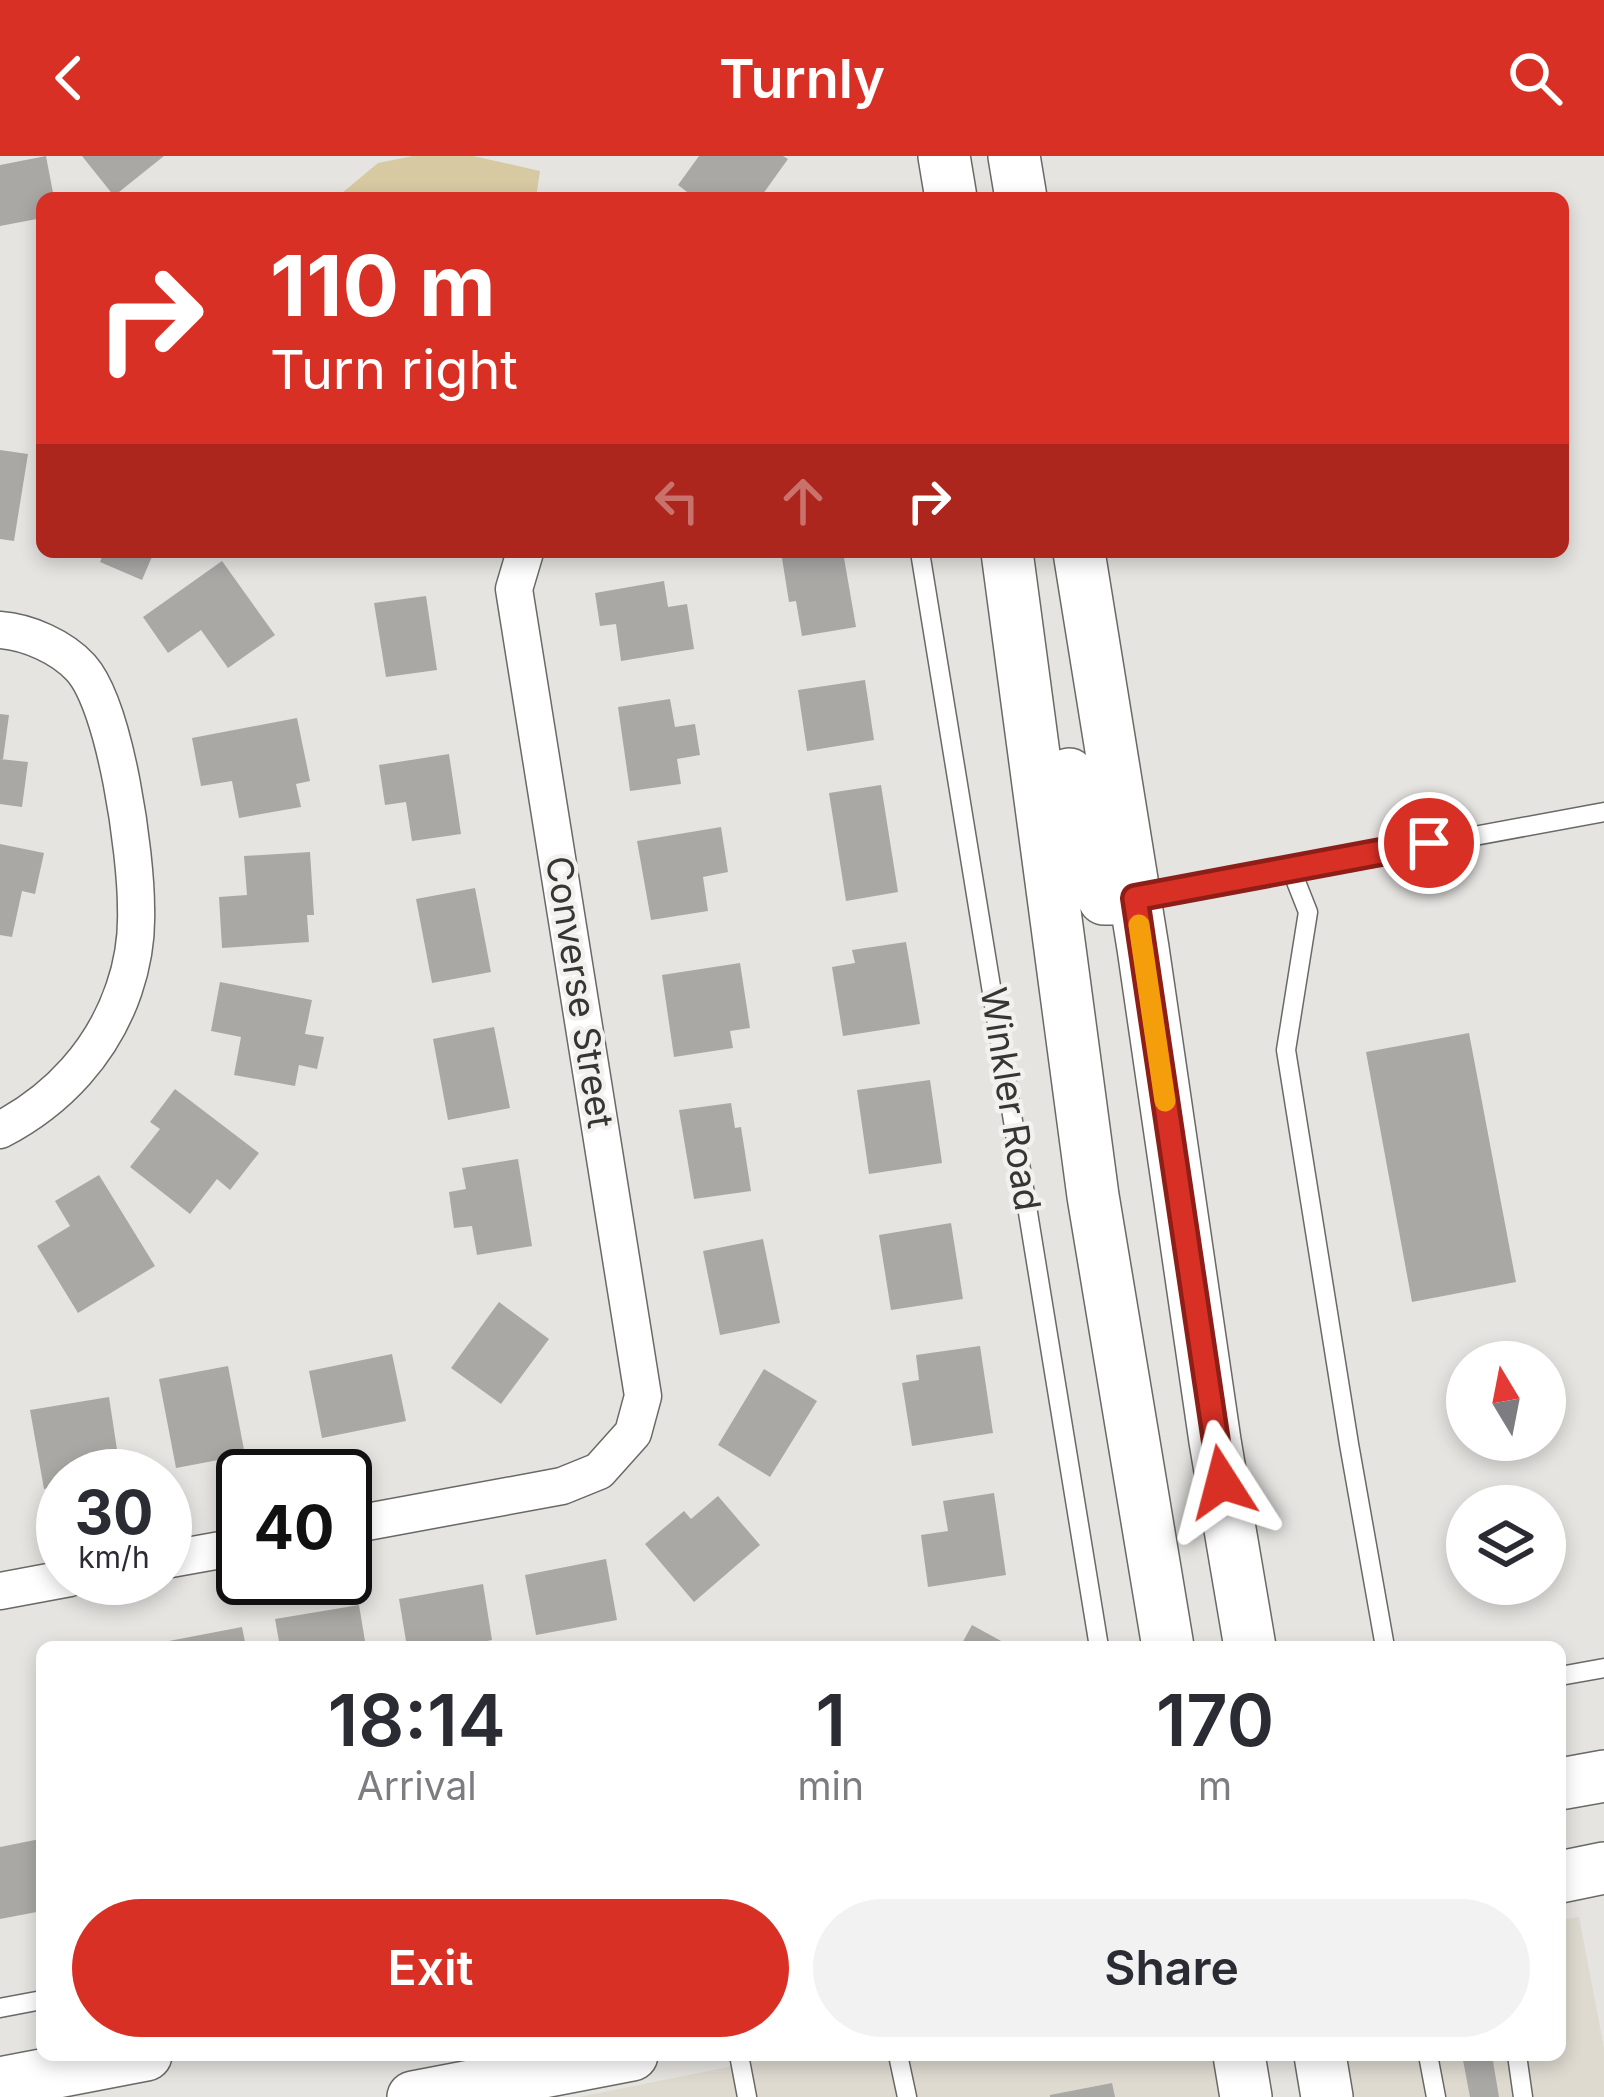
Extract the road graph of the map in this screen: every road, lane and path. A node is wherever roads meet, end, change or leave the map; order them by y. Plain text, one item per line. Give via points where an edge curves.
1 (944, 156) edge
2 (1014, 156) edge
3 (950, 192) edge
4 (1020, 192) edge
5 (523, 558) edge
6 (921, 558) edge
7 (1079, 558) edge
8 (1010, 575) edge
9 (0, 630) edge
10 (1604, 812) edge
11 (1292, 868) junction
12 (1135, 898) junction
13 (0, 1130) edge
14 (372, 1521) edge
15 (36, 1585) edge
16 (0, 1592) edge
17 (1098, 1641) edge
18 (1167, 1641) edge
19 (1249, 1641) edge
20 (1384, 1641) edge
21 (1604, 1668) edge
22 (1566, 1675) edge
23 (1604, 1776) edge
24 (1566, 1783) edge
25 (1604, 1868) edge
26 (1566, 1875) edge
27 (36, 2001) edge
28 (0, 2008) edge
29 (115, 2061) edge
30 (740, 2061) edge
31 (899, 2061) edge
32 (1240, 2061) edge
33 (1321, 2061) edge
34 (1429, 2061) edge
35 (1518, 2061) edge
36 (606, 2066) edge
37 (0, 2083) edge
38 (413, 2097) edge
39 (747, 2097) edge
40 (907, 2097) edge
41 (1246, 2097) edge
42 (1327, 2097) edge
43 (1436, 2097) edge
44 (1523, 2097) edge

1 - 3 street
2 - 4 street
5 - 14 street, Converse Street via 514,589 643,1396 633,1433 599,1471 562,1486
6 - 17 lane, Winkler Road
7 - 12 street
8 - 12 street via 1050,676 1091,871 1104,899
8 - 18 street, Winkler Road via 1094,1196
9 - 13 street via 49,644 82,669 103,706 136,906 125,987 109,1026 58,1092
10 - 11 lane
11 - 12 lane
11 - 20 lane via 1308,912 1286,1050
12 - 19 street
15 - 16 street
21 - 22 lane
23 - 24 street
25 - 26 street
27 - 28 lane
29 - 37 street
30 - 39 lane
31 - 40 lane
32 - 41 street
33 - 42 street
34 - 43 lane
35 - 44 lane
36 - 38 street

